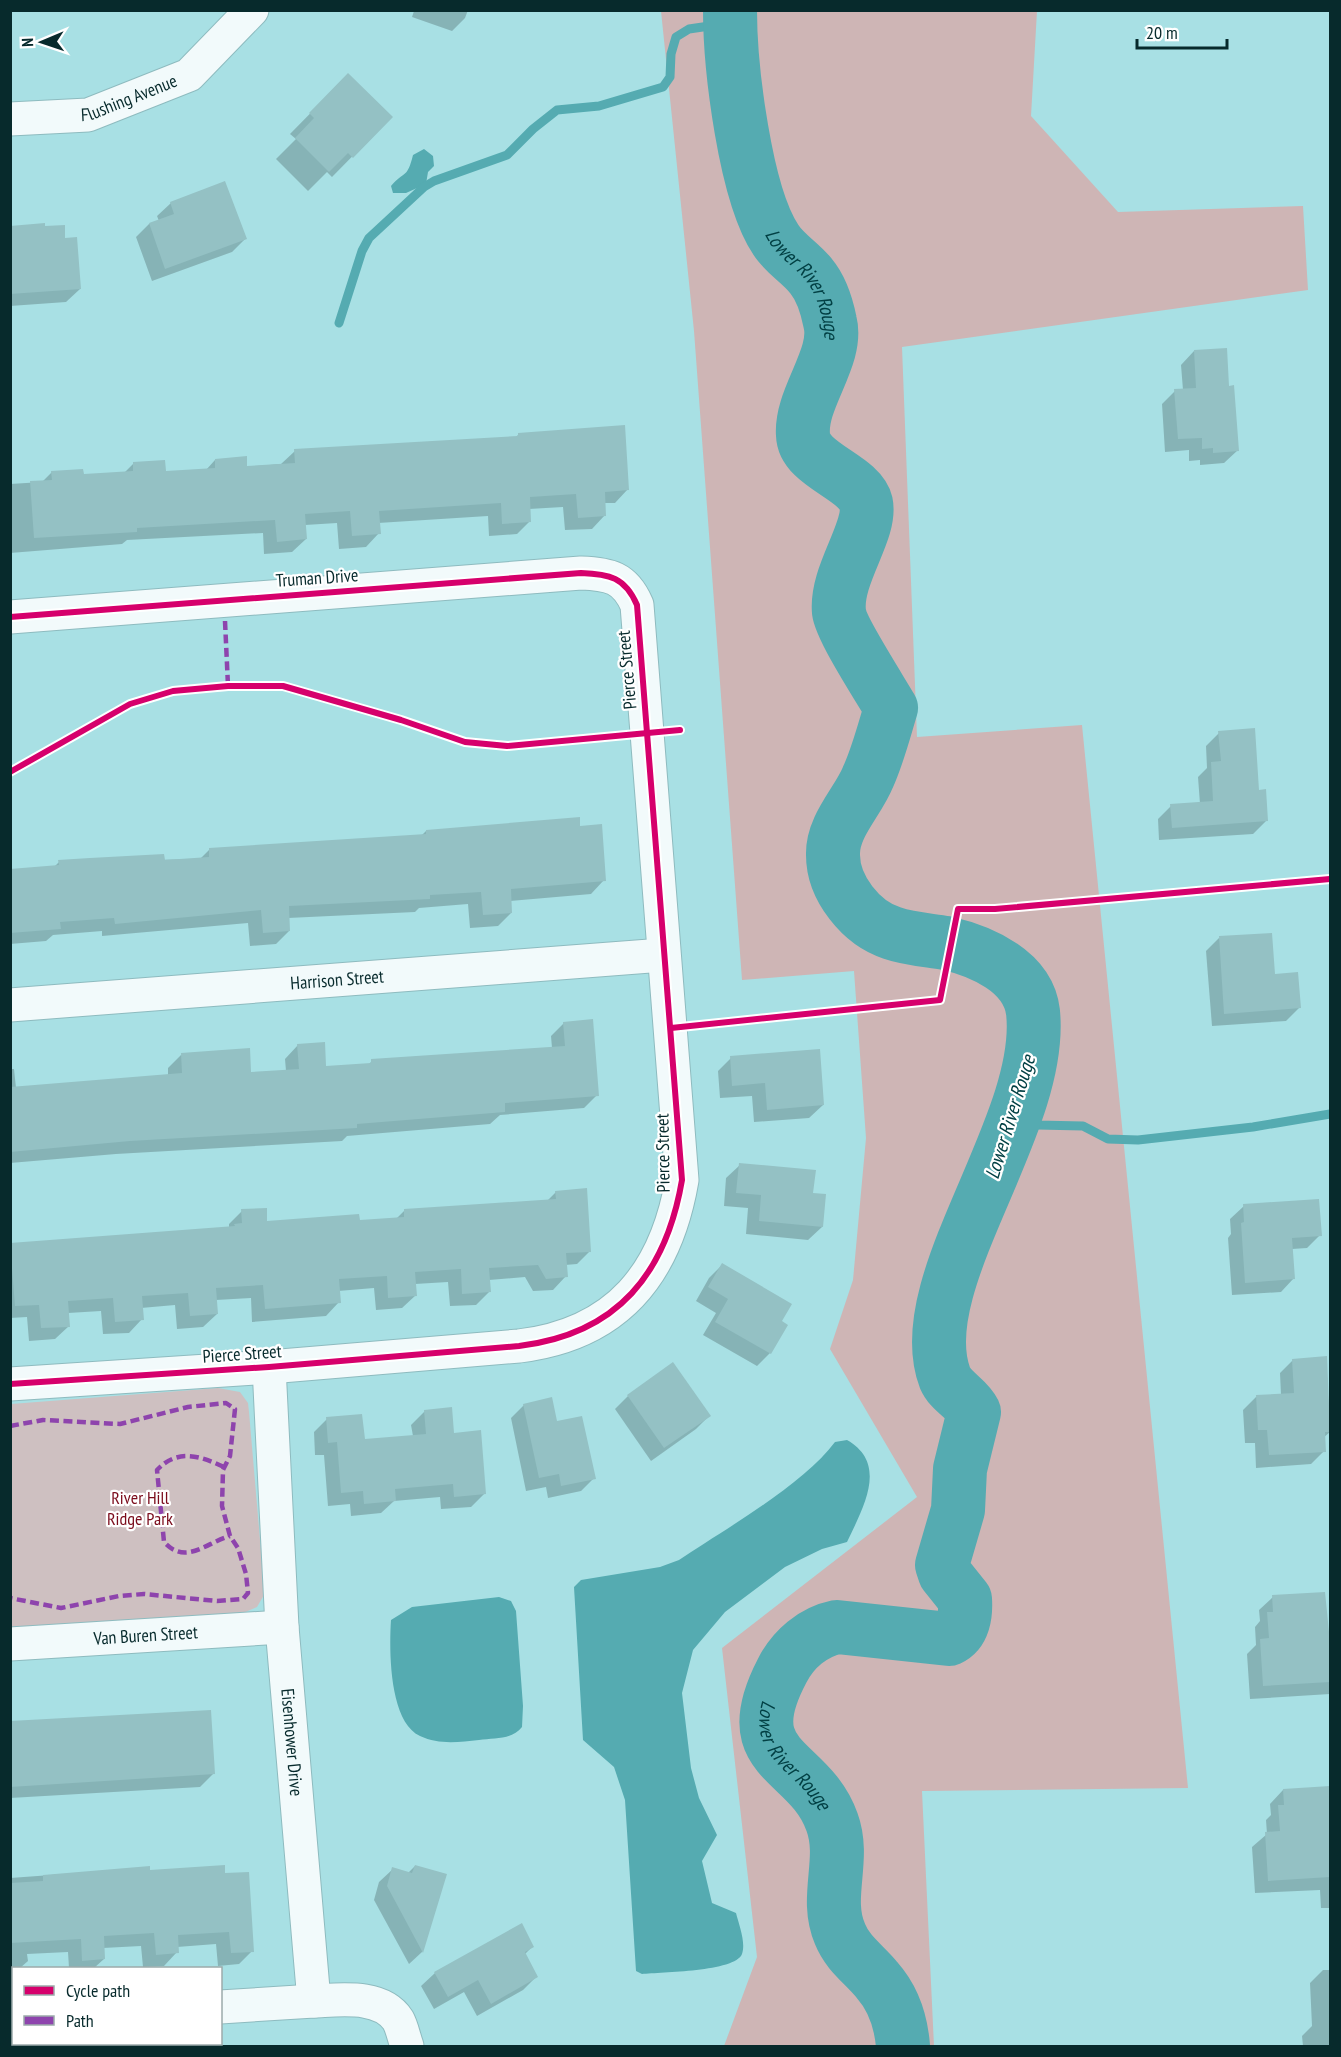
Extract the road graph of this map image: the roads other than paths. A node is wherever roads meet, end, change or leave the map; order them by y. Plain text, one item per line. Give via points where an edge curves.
1 (252, 10) edge
2 (10, 119) edge
3 (623, 585) joint
4 (10, 617) edge
5 (663, 955) junction
6 (10, 1005) edge
7 (269, 1367) junction
8 (10, 1384) edge
9 (282, 1628) junction
10 (10, 1644) edge
11 (314, 2001) junction
12 (222, 2007) edge
13 (407, 2046) edge

1 - 2 street, Flushing Avenue via 189,75 88,115
3 - 4 street, Truman Drive via 612,576 581,573
3 - 5 street, Pierce Street via 637,605
5 - 6 street, Harrison Street
5 - 7 street, Pierce Street via 682,1180 664,1248 623,1303 584,1328 537,1344
7 - 8 street, Pierce Street
7 - 9 street, Eisenhower Drive
9 - 10 street, Van Buren Street
9 - 11 street, Eisenhower Drive
11 - 12 street
11 - 13 street via 347,1999 379,2004 398,2019

